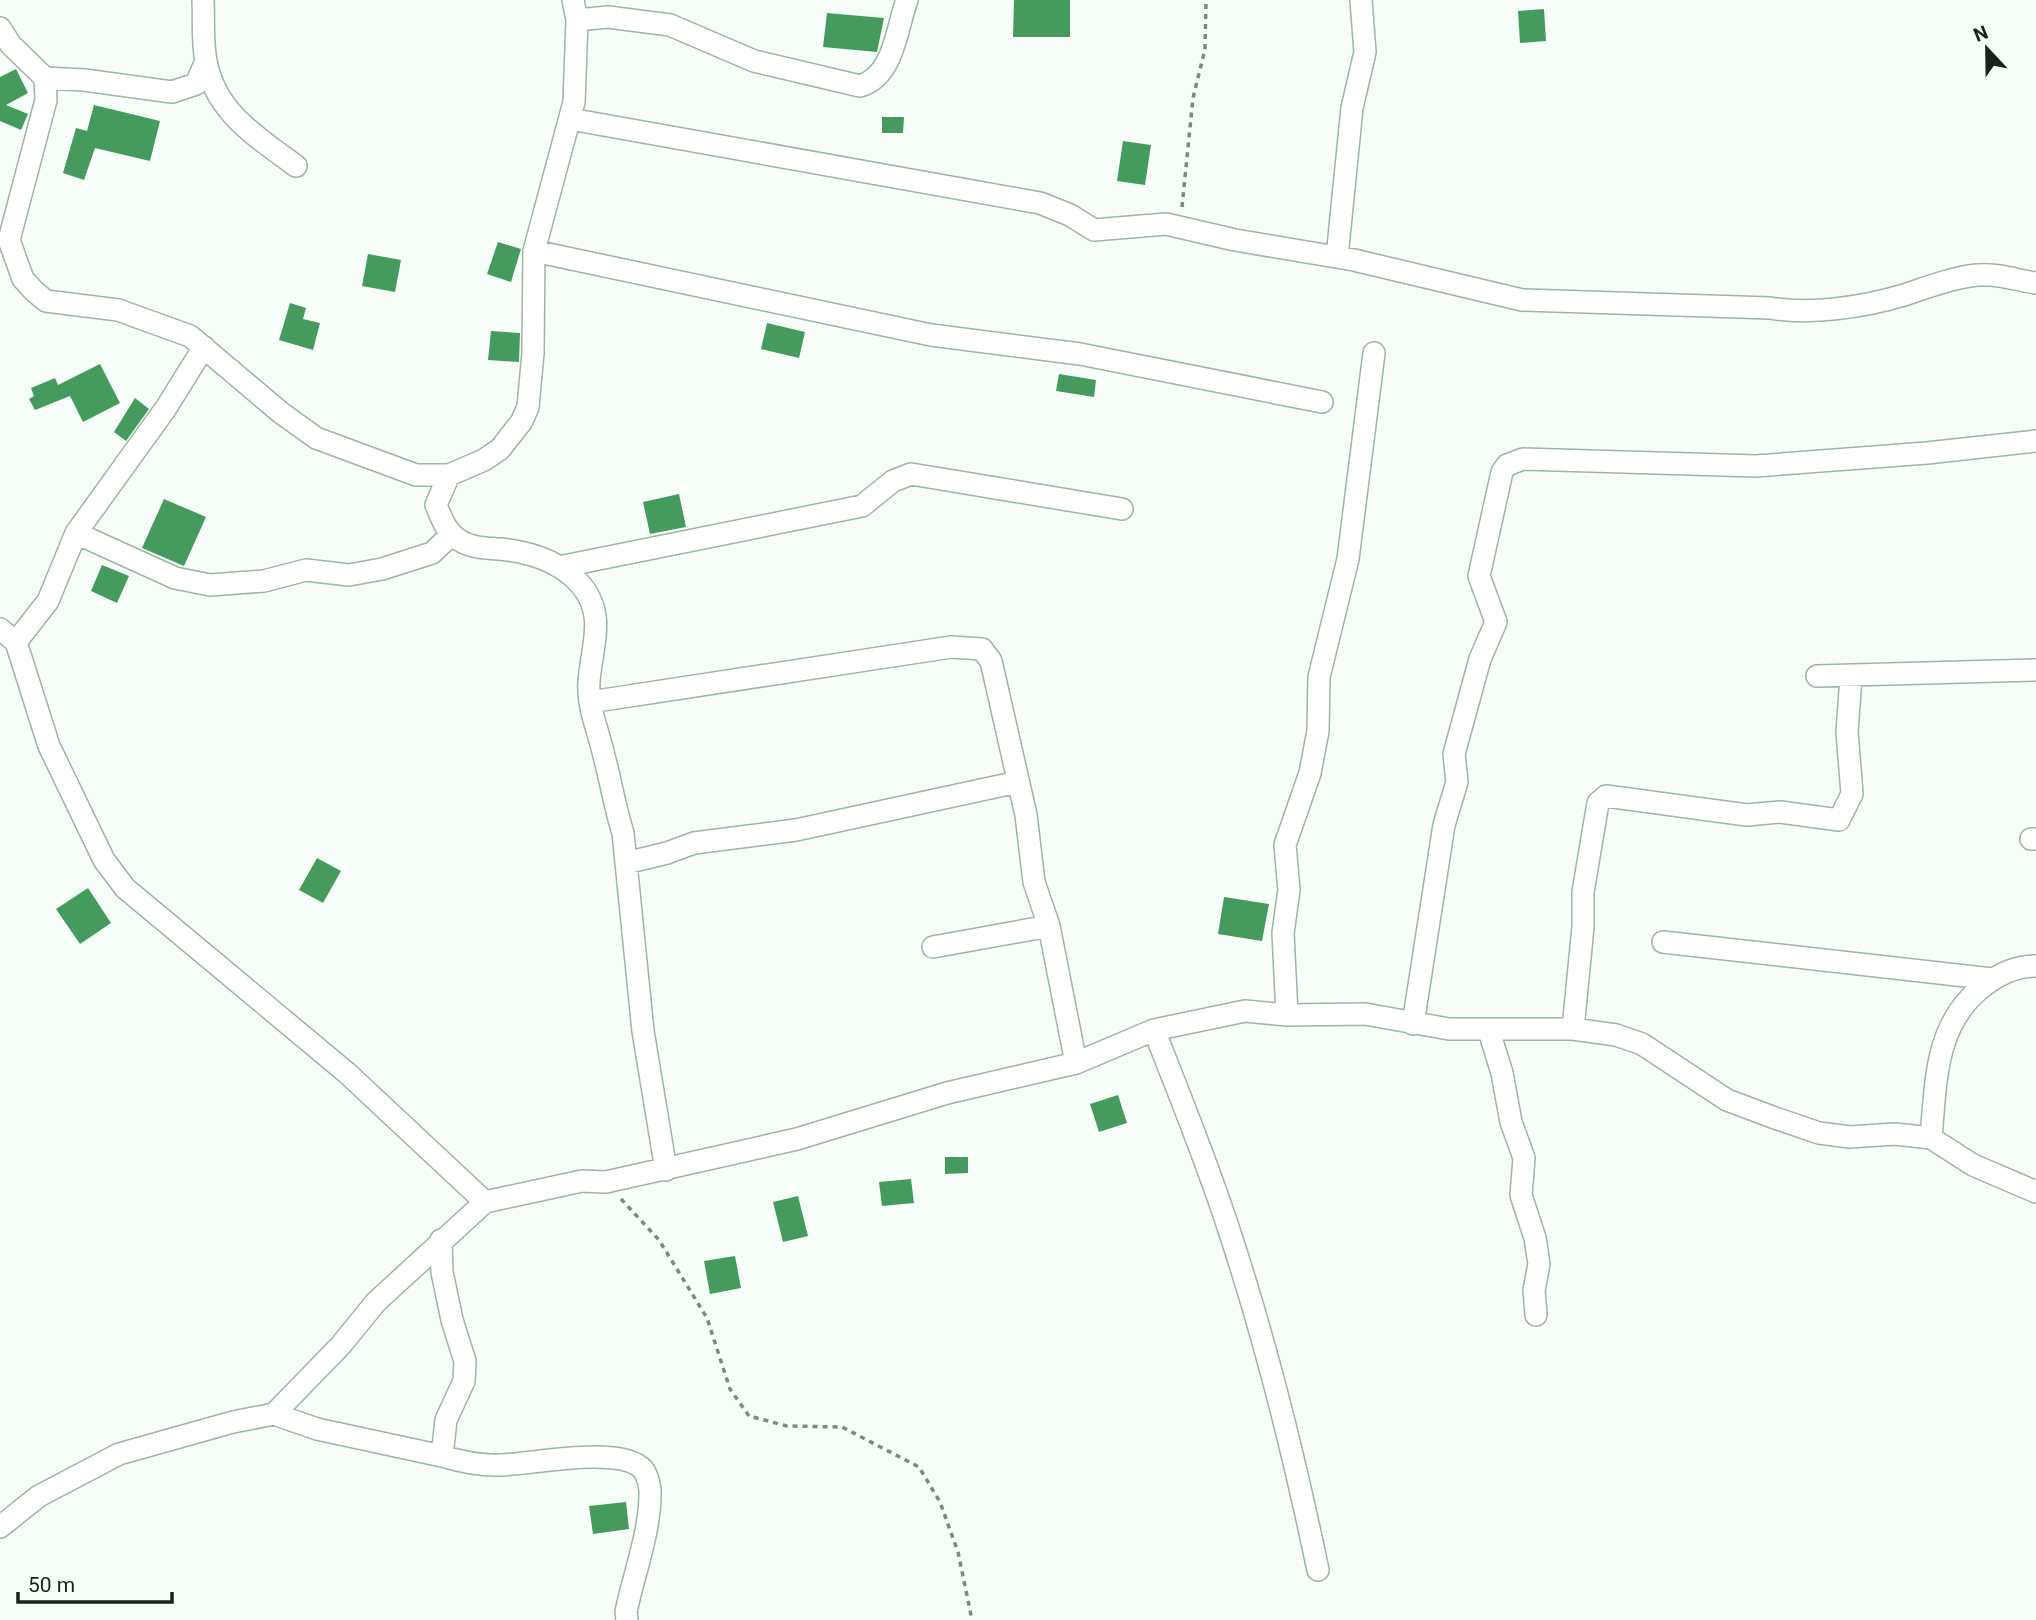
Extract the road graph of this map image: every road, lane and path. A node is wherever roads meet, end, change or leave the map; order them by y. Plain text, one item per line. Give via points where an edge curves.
1 (203, 0) edge
2 (906, 0) edge
3 (1206, 0) edge
4 (1361, 0) edge
5 (575, 10) edge
6 (0, 28) edge
7 (206, 61) junction
8 (45, 78) junction
9 (570, 119) junction
10 (296, 166) dead end
11 (1181, 227) junction
12 (534, 251) junction
13 (1337, 257) junction
14 (2036, 283) edge
15 (204, 346) junction
16 (1374, 354) dead end
17 (1322, 402) dead end
18 (2036, 441) edge
19 (416, 475) junction
20 (449, 475) junction
21 (436, 505) junction
22 (1122, 509) dead end
23 (76, 533) junction
24 (452, 534) junction
25 (559, 567) junction
26 (8, 635) edge
27 (2036, 670) edge
28 (1817, 676) dead end
29 (1851, 677) junction
30 (590, 702) junction
31 (1018, 782) junction
32 (626, 863) junction
33 (1049, 926) junction
34 (1663, 942) dead end
35 (933, 947) dead end
36 (2036, 966) edge
37 (1992, 979) junction
38 (1287, 1015) junction
39 (1413, 1024) junction
40 (1573, 1029) junction
41 (1154, 1030) junction
42 (1489, 1031) junction
43 (1076, 1062) junction
44 (1931, 1138) junction
45 (666, 1170) junction
46 (606, 1182) junction
47 (2036, 1192) edge
48 (485, 1202) junction
49 (441, 1240) junction
50 (1536, 1315) dead end
51 (274, 1414) junction
52 (442, 1456) junction
53 (0, 1527) edge
54 (1318, 1570) dead end
55 (627, 1620) edge
56 (972, 1620) edge

1 - 7 street
2 - 5 street via 883,72 860,86 754,61 670,25
3 - 11 path via 1205,50 1193,98
4 - 13 street via 1365,52 1352,108
5 - 9 street via 577,64
6 - 8 street
7 - 8 street via 196,84 172,92
7 - 10 street via 223,103 243,128
8 - 15 street via 46,100 9,240 23,279 46,301 118,310 190,335
9 - 11 street via 1041,203 1094,230 1166,224
9 - 12 street
11 - 13 street
12 - 17 street via 931,335 1080,354
12 - 20 street via 528,407 500,449
13 - 14 street via 1522,300 1801,314 1877,302 1978,275
15 - 19 street via 316,438
15 - 23 street via 166,408
16 - 38 street via 1348,559 1319,677 1318,731 1285,845
18 - 39 street via 1804,464 1523,459 1507,465 1479,566 1482,589 1496,622 1480,659 1454,754 1457,782 1444,825
19 - 20 street
19 - 21 street
20 - 21 street
21 - 24 street
22 - 25 street via 911,474 893,481 862,506
23 - 24 street via 175,578 210,585 264,581 306,570 349,575 382,569 432,553
23 - 26 street via 48,601
24 - 25 street via 468,546 535,556
25 - 30 street via 582,586 594,607 597,632 588,685
26 - 48 street via 48,746 104,860 125,888 347,1073
27 - 29 street
28 - 29 street
29 - 40 street via 1847,732 1852,794 1839,821 1780,812 1747,815 1606,796 1598,803 1583,892
30 - 31 street via 951,647 982,649 991,661
30 - 32 street
31 - 32 street via 796,830 694,843
31 - 33 street via 1034,882
32 - 45 street via 643,1031
33 - 35 street
33 - 43 street
34 - 37 street
36 - 37 street via 2021,966
37 - 44 street via 1964,1002 1948,1026
38 - 39 street via 1365,1014
38 - 41 street via 1245,1011
39 - 42 street
40 - 42 street
40 - 44 street via 1642,1044 1727,1100 1819,1133
41 - 43 street
41 - 54 street via 1205,1161 1253,1307 1290,1440
42 - 50 street via 1524,1158 1521,1195 1539,1264
43 - 45 street
44 - 47 street via 1973,1165
45 - 46 street
46 - 48 street via 582,1181
46 - 56 path via 659,1240 708,1318 730,1389 749,1416 787,1426 842,1427 919,1467 940,1502 958,1552
48 - 49 street
49 - 51 street via 376,1302
49 - 52 street via 442,1272 465,1360 464,1381 446,1420
51 - 52 street via 317,1429
51 - 53 street via 119,1454 39,1496
52 - 55 street via 478,1465 572,1457 618,1459 640,1466 650,1490

